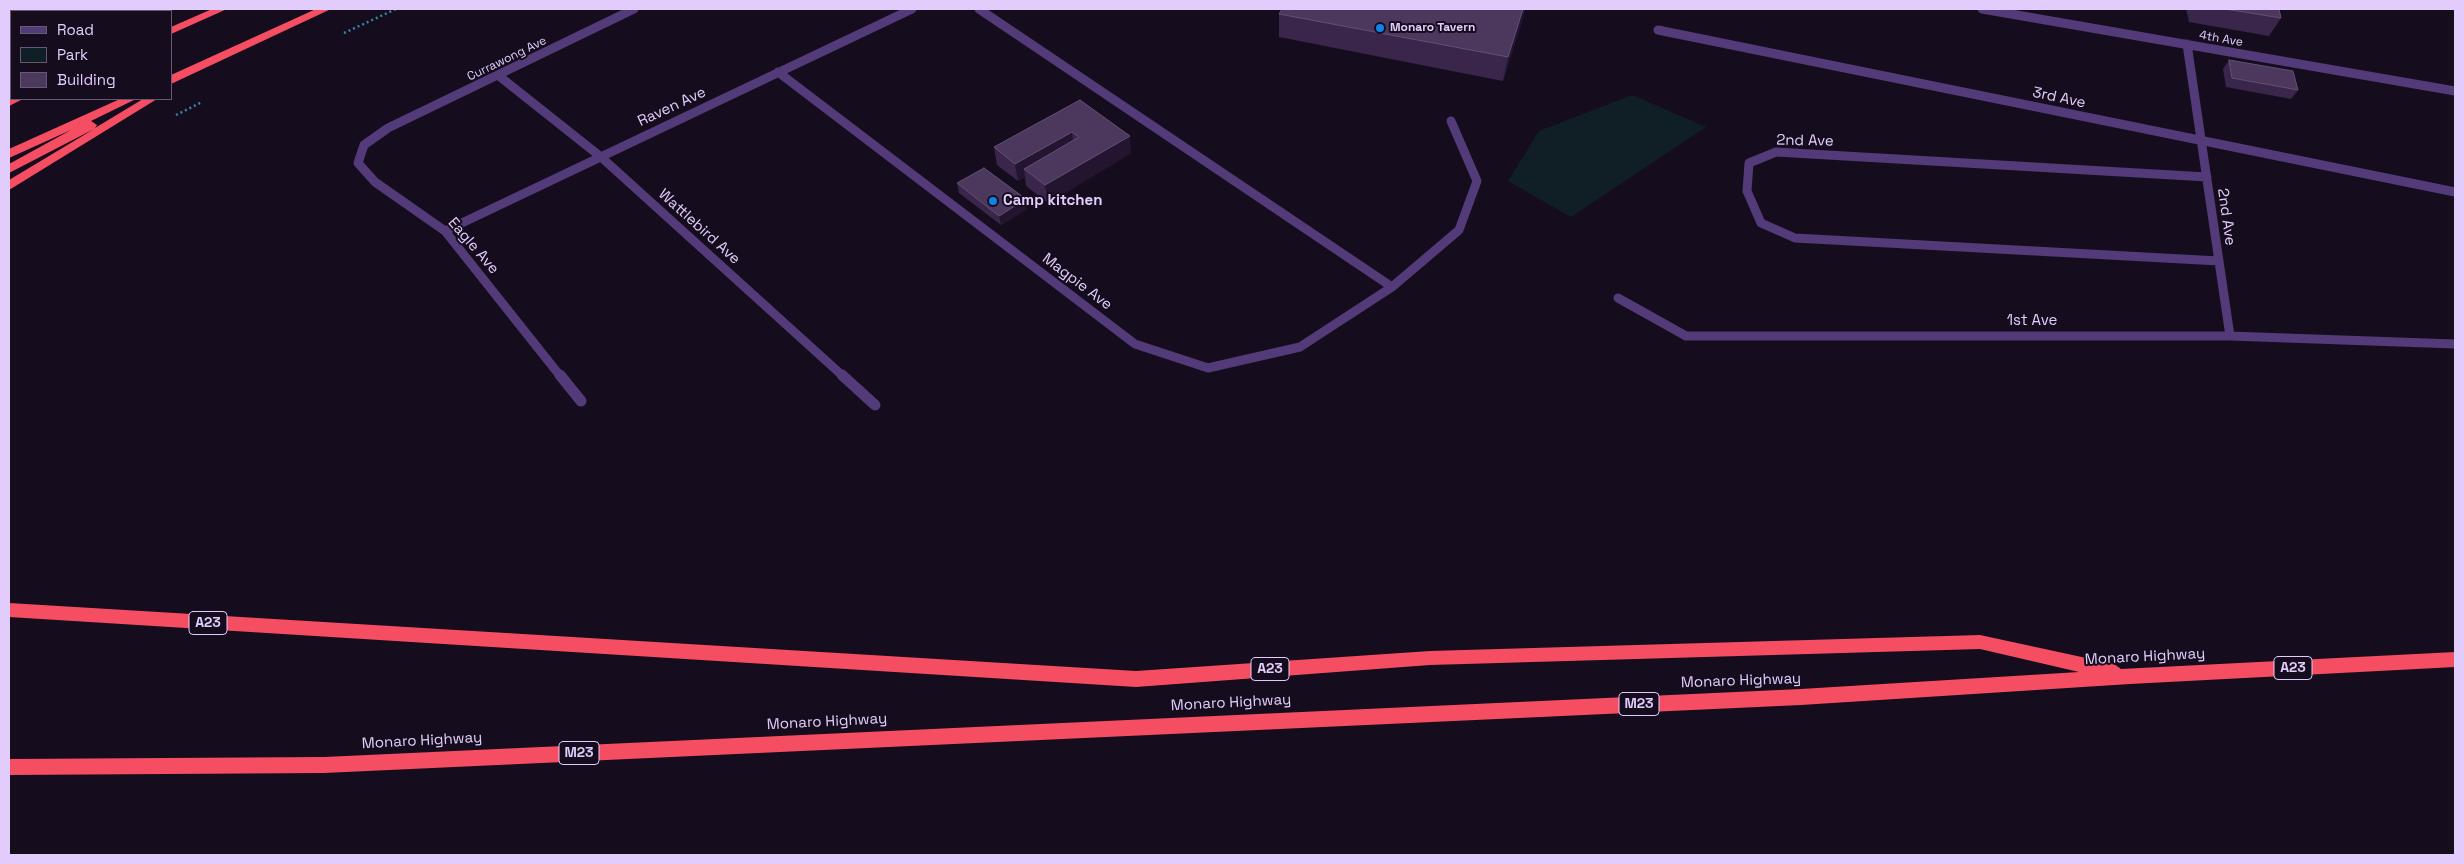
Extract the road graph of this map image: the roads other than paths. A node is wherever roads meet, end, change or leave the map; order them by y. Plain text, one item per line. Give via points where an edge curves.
1 (45, 9) edge
2 (221, 9) edge
3 (325, 9) edge
4 (634, 9) edge
5 (912, 9) edge
6 (979, 9) edge
7 (1982, 9) edge
8 (40, 10) edge
9 (1658, 30) dead end
10 (172, 31) edge
11 (2187, 44) junction
12 (778, 72) junction
13 (499, 76) junction
14 (172, 82) edge
15 (2455, 91) edge
16 (128, 100) edge
17 (139, 100) edge
18 (149, 100) edge
19 (1452, 121) dead end
20 (388, 128) joint
21 (2201, 141) junction
22 (9, 154) edge
23 (601, 157) junction
24 (9, 169) edge
25 (2207, 177) junction
26 (9, 186) edge
27 (2455, 192) edge
28 (445, 231) junction
29 (2219, 261) junction
30 (1392, 287) junction
31 (1618, 298) dead end
32 (2230, 336) junction
33 (2455, 344) edge
34 (581, 401) dead end
35 (875, 405) dead end
36 (9, 610) edge
37 (2455, 660) edge
38 (2130, 676) junction
39 (9, 767) edge

1 - 8 street
2 - 10 highway
3 - 14 highway
4 - 13 street, Currawong Ave
5 - 12 street, Raven Ave
6 - 30 street
7 - 11 street, 4th Ave
9 - 21 street, 3rd Ave
11 - 15 street, 4th Ave
11 - 21 street, 2nd Ave
12 - 23 street, Raven Ave
12 - 30 street, Magpie Ave via 1135,344 1208,368 1300,347
13 - 20 street, Currawong Ave
13 - 23 street, Wattlebird Ave
16 - 22 highway
17 - 24 highway
18 - 26 highway
19 - 30 street, Magpie Ave via 1477,181 1459,230
20 - 28 street, Eagle Ave via 364,145 358,163 375,182
21 - 25 street, 2nd Ave
21 - 27 street, 3rd Ave
23 - 28 street, Raven Ave
23 - 35 street, Wattlebird Ave
25 - 29 street, 2nd Ave
25 - 29 street, 2nd Ave via 1776,152 1749,163 1747,191 1761,223 1795,238
28 - 34 street, Eagle Ave
29 - 32 street, 2nd Ave
31 - 32 street, 1st Ave via 1686,336
32 - 33 street, 1st Ave
36 - 38 highway, A23 via 1136,679 1430,658 1980,642
37 - 38 highway, Monaro Highway / A23
38 - 39 highway, Monaro Highway / M23 via 1791,698 324,765

